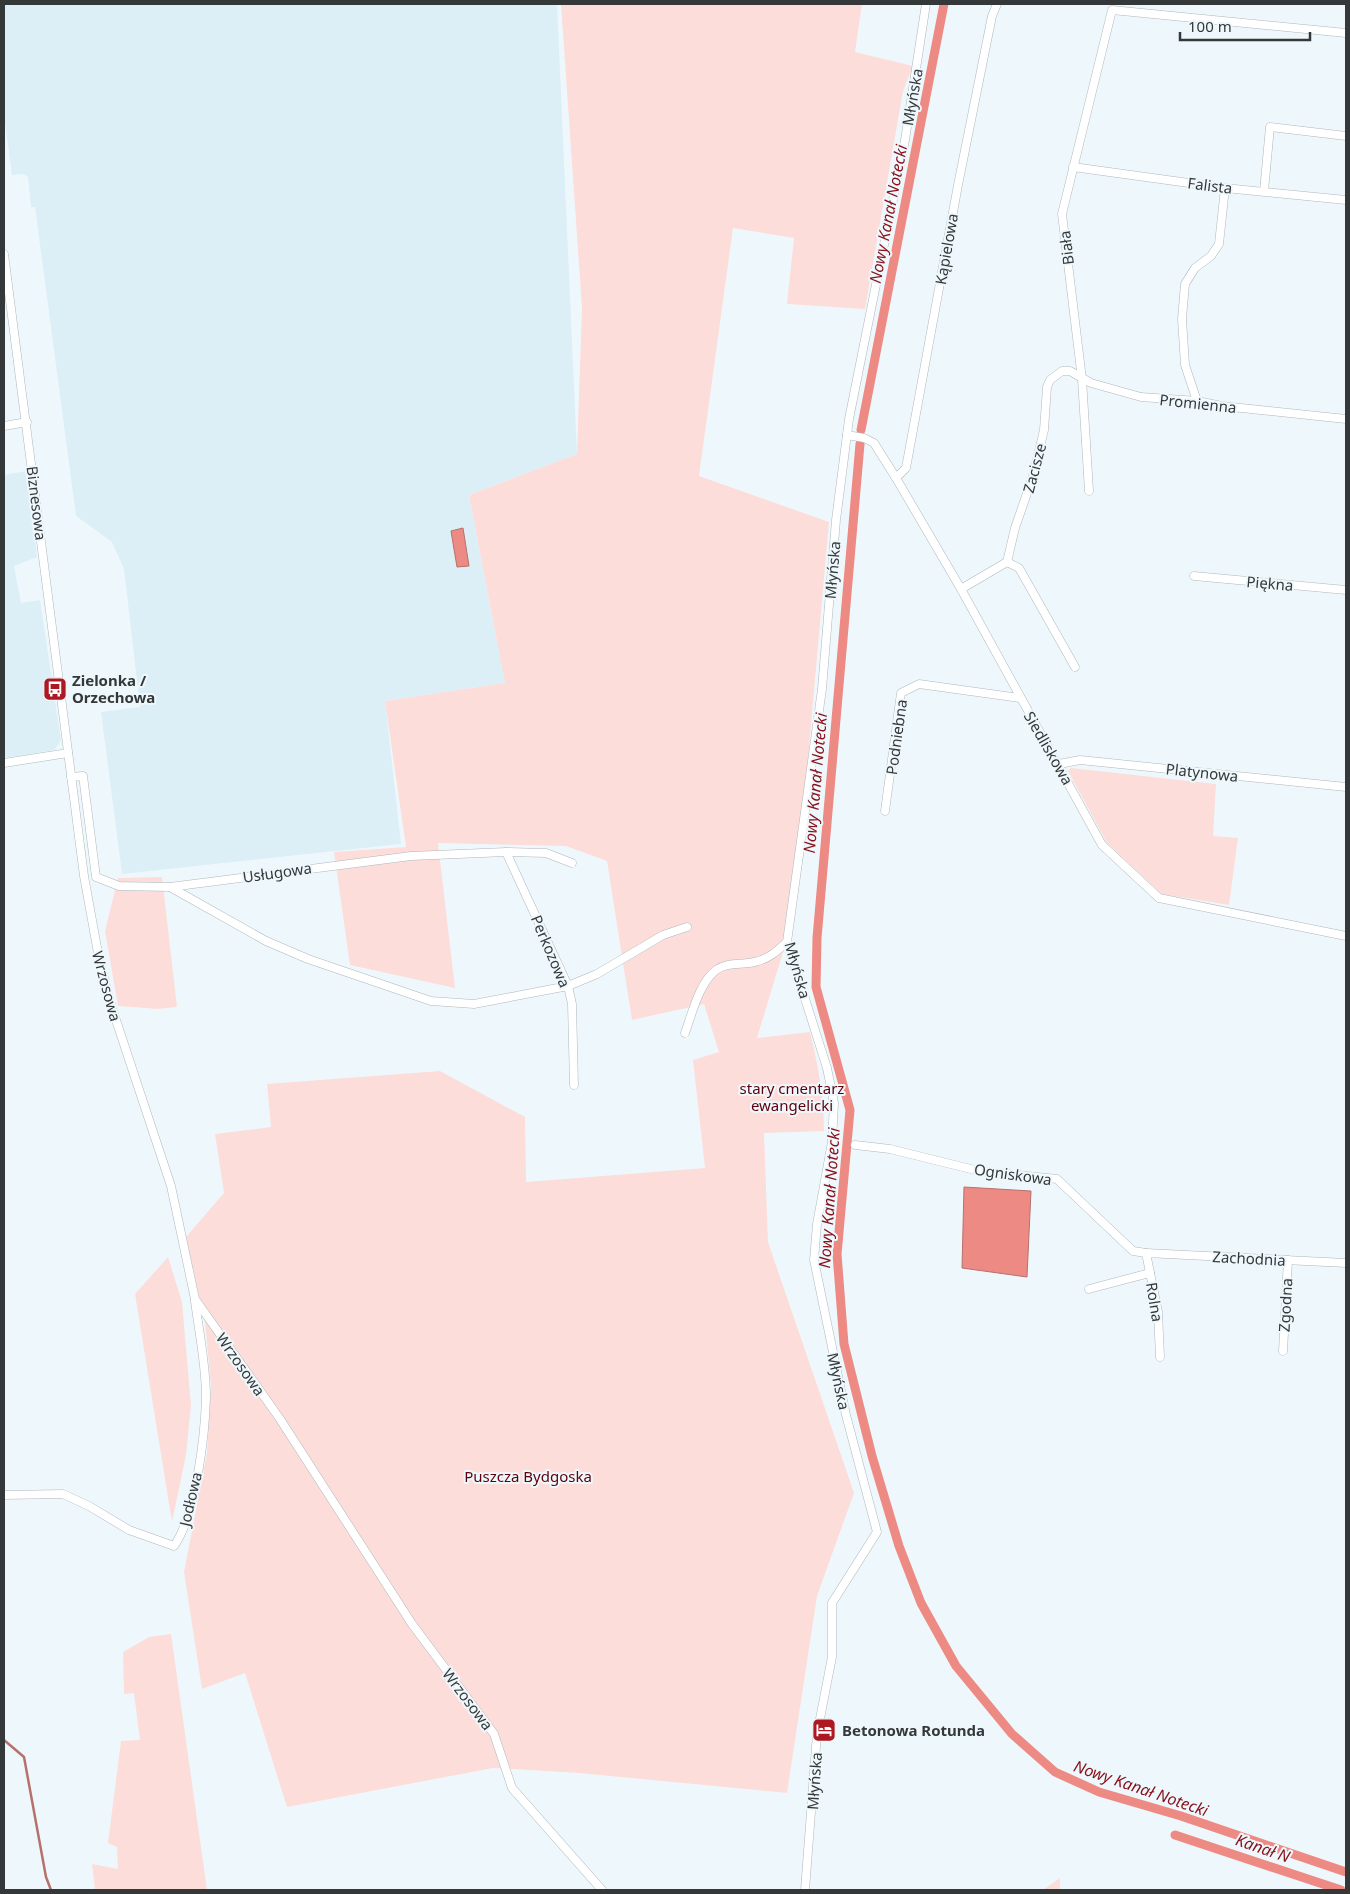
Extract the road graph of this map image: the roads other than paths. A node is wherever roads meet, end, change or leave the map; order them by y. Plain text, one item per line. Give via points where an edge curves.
1 (926, 4) edge
2 (997, 4) edge
3 (1346, 33) edge
4 (1346, 136) edge
5 (1073, 167) junction
6 (1225, 188) junction
7 (1264, 191) junction
8 (1346, 200) edge
9 (4, 254) edge
10 (1055, 375) joint
11 (1082, 379) junction
12 (1197, 401) junction
13 (1346, 419) edge
14 (27, 422) junction
15 (4, 426) edge
16 (847, 434) junction
17 (896, 478) junction
18 (1089, 491) dead end
19 (1008, 562) junction
20 (1194, 576) dead end
21 (961, 588) junction
22 (1346, 590) edge
23 (1075, 667) dead end
24 (1020, 698) junction
25 (68, 753) junction
26 (4, 764) edge
27 (1058, 764) junction
28 (72, 777) junction
29 (1346, 787) edge
30 (885, 811) dead end
31 (506, 852) junction
32 (572, 863) dead end
33 (170, 886) junction
34 (687, 928) dead end
35 (1346, 936) edge
36 (787, 942) junction
37 (568, 986) junction
38 (685, 1033) dead end
39 (574, 1085) dead end
40 (854, 1145) dead end
41 (1149, 1253) junction
42 (1288, 1260) junction
43 (1346, 1263) edge
44 (1150, 1273) junction
45 (1089, 1289) dead end
46 (195, 1299) junction
47 (1283, 1351) dead end
48 (1160, 1357) dead end
49 (4, 1495) edge
50 (602, 1890) edge
51 (805, 1890) edge

1 - 16 street, Młyńska via 905,140
2 - 17 street, Kąpielowa via 958,185 906,468
3 - 5 street, Biała via 1112,10
4 - 7 street via 1270,127
5 - 6 street, Falista
5 - 11 street, Biała via 1062,214
6 - 7 street, Falista
6 - 12 street via 1219,244 1195,268 1185,284 1182,319 1185,365
7 - 8 street, Falista
9 - 14 street, Biznesowa
10 - 11 street, Promienna via 1070,371
10 - 19 street, Zacisze via 1047,387 1044,430
11 - 12 street, Promienna via 1141,397
11 - 18 street, Biała
12 - 13 street, Promienna
14 - 15 street
14 - 25 street, Biznesowa
16 - 17 street, Siedliskowa via 874,443
16 - 36 street, Młyńska via 836,520 822,689
17 - 21 street, Siedliskowa
19 - 21 street
19 - 23 street via 1019,568
20 - 22 street, Piękna
21 - 24 street, Siedliskowa
24 - 27 street, Siedliskowa
24 - 30 street, Podniebna via 919,684 901,693
25 - 26 street
25 - 28 street, Wrzosowa
27 - 29 street, Platynowa via 1080,760
27 - 35 street, Siedliskowa via 1102,845 1158,898
28 - 33 street, Usługowa via 82,776 96,877 119,886
28 - 46 street, Wrzosowa via 84,876 98,953 109,998 171,1186
31 - 32 street, Usługowa via 546,853
31 - 33 street, Usługowa via 411,856
31 - 37 street, Perkozowa
33 - 37 street via 266,942 431,1001 474,1004
34 - 37 street via 663,935 597,974
36 - 38 street via 772,955 756,962 716,969 705,983
36 - 51 street, Młyńska via 827,1068 834,1103 832,1142 816,1224 814,1260 846,1415 877,1532 832,1603 832,1657 817,1734
37 - 39 street, Perkozowa via 572,1004
40 - 41 street, Ogniskowa via 890,1149 979,1171 1057,1179 1133,1251
41 - 42 street, Zachodnia
41 - 44 street, Rolna
42 - 43 street, Zachodnia
42 - 47 street, Zgodna
44 - 45 street
44 - 48 street, Rolna via 1158,1312
46 - 49 street, Jodłowa via 206,1396 194,1490 182,1534 174,1546 129,1530 63,1494
46 - 50 street, Wrzosowa via 280,1419 412,1624 494,1734 512,1788

